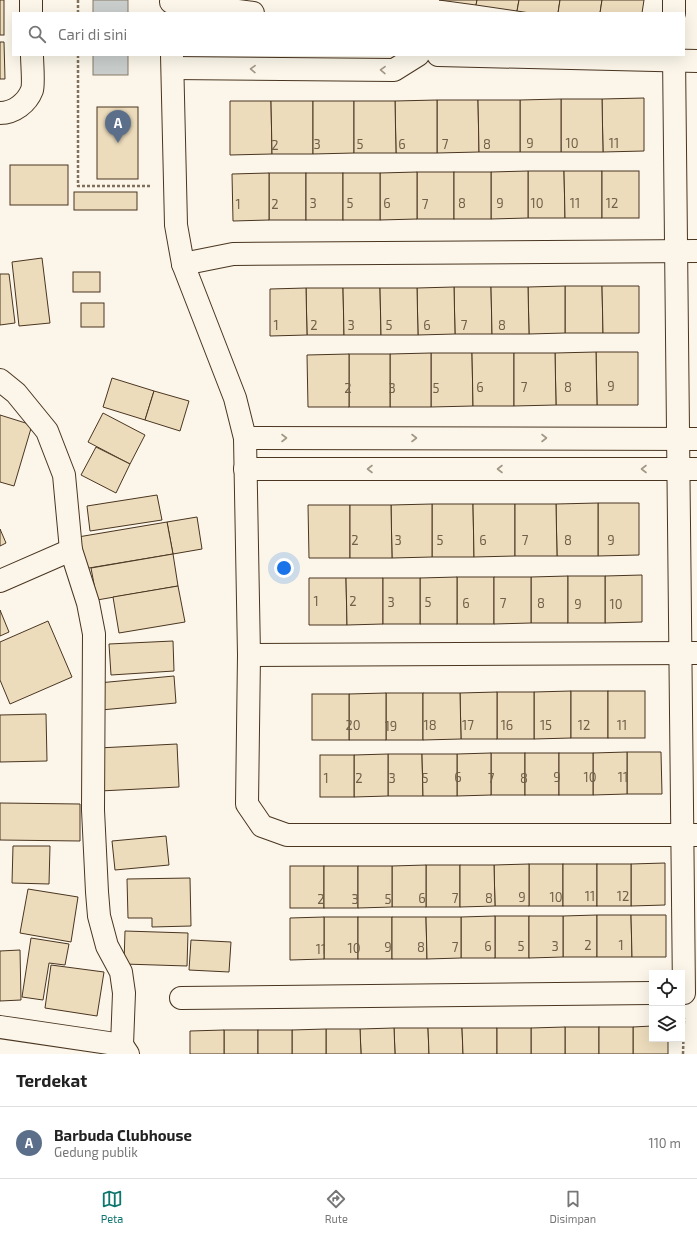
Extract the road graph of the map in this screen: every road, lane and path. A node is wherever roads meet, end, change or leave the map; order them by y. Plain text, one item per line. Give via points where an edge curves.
1 (31, 0) edge
2 (78, 0) edge
3 (674, 0) edge
4 (171, 5) edge
5 (31, 12) edge
6 (78, 12) edge
7 (243, 12) edge
8 (674, 12) edge
9 (32, 56) edge
10 (78, 56) edge
11 (416, 56) edge
12 (517, 56) edge
13 (674, 58) edge
14 (173, 61) edge
15 (697, 61) edge
16 (0, 113) edge
17 (175, 186) junction
18 (687, 251) edge
19 (183, 264) junction
20 (0, 380) edge
21 (245, 438) junction
22 (688, 439) edge
23 (246, 469) junction
24 (688, 469) edge
25 (71, 550) junction
26 (0, 581) edge
27 (689, 653) edge
28 (249, 655) junction
29 (690, 835) edge
30 (649, 993) edge
31 (688, 993) edge
32 (181, 998) dead end
33 (0, 1027) edge
34 (125, 1050) edge
35 (683, 1054) edge

1 - 5 street
2 - 6 path
3 - 8 street
4 - 7 street
9 - 16 street via 32,90 22,106
10 - 17 path via 78,186
11 -> 14 street via 394,70
12 - 13 street
13 - 15 street
13 - 18 street
14 - 17 street
17 - 19 street via 176,225
18 - 19 street via 233,254
18 - 22 street
19 - 21 street via 235,398
20 - 25 street via 16,393 47,432 64,475
21 -> 22 street
21 - 23 street
22 - 24 street
24 -> 23 street
23 - 28 street
24 - 27 street
25 - 26 street
25 - 34 street via 88,603 94,634 93,810 96,892 107,946 121,972
27 - 28 street
27 - 29 street
28 - 29 street via 247,804 262,826 287,835
29 - 31 street
30 - 32 street
31 - 35 path
33 - 34 street

